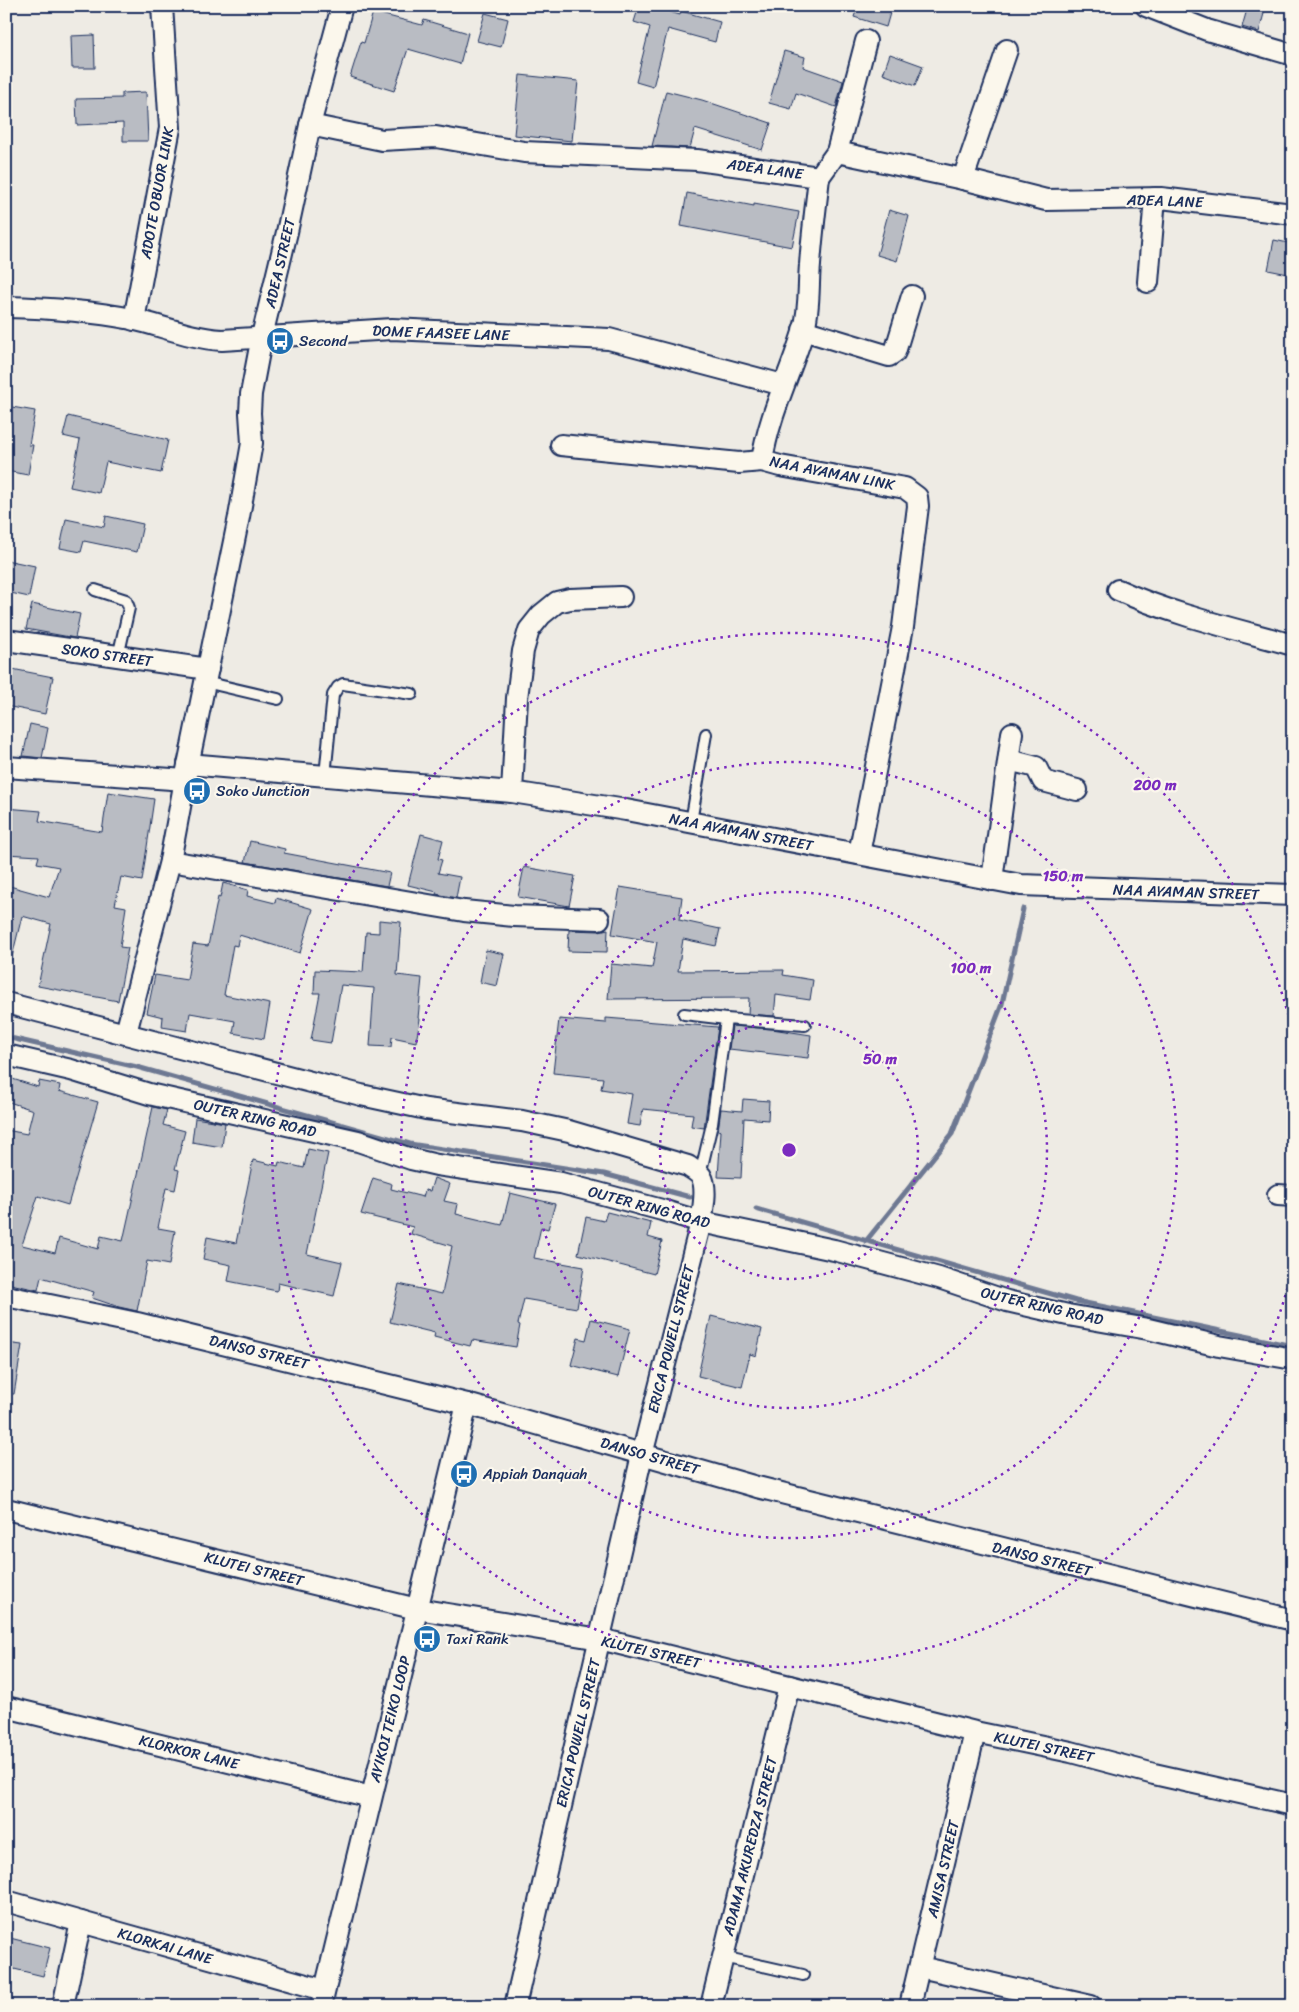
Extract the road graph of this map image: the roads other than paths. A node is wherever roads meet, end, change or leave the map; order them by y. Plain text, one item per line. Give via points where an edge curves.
1 (162, 6) edge
2 (342, 6) edge
3 (1146, 6) edge
4 (866, 41) dead end
5 (1008, 50) dead end
6 (1293, 55) edge
7 (310, 125) junction
8 (837, 152) junction
9 (819, 177) junction
10 (963, 180) junction
11 (1155, 198) junction
12 (1293, 214) edge
13 (1148, 282) dead end
14 (912, 296) dead end
15 (6, 307) edge
16 (134, 320) junction
17 (803, 330) junction
18 (262, 336) junction
19 (783, 385) junction
20 (561, 445) dead end
21 (762, 460) junction
22 (94, 590) dead end
23 (1118, 590) dead end
24 (621, 597) dead end
25 (6, 640) edge
26 (1293, 645) edge
27 (118, 657) junction
28 (207, 676) junction
29 (412, 694) dead end
30 (278, 699) dead end
31 (1012, 733) dead end
32 (706, 734) dead end
33 (1009, 760) junction
34 (6, 767) edge
35 (186, 772) junction
36 (325, 776) junction
37 (1077, 790) dead end
38 (512, 792) junction
39 (691, 822) junction
40 (859, 854) junction
41 (170, 861) junction
42 (992, 880) junction
43 (1293, 895) edge
44 (599, 919) dead end
45 (6, 1003) edge
46 (684, 1014) dead end
47 (726, 1020) junction
48 (805, 1024) dead end
49 (126, 1033) junction
50 (6, 1055) edge
51 (700, 1175) junction
52 (701, 1222) junction
53 (6, 1296) edge
54 (1293, 1359) edge
55 (467, 1404) junction
56 (642, 1454) junction
57 (6, 1509) edge
58 (417, 1609) junction
59 (1293, 1620) edge
60 (600, 1639) junction
61 (789, 1686) junction
62 (6, 1707) edge
63 (975, 1732) junction
64 (371, 1797) junction
65 (1293, 1805) edge
66 (6, 1901) edge
67 (81, 1922) junction
68 (723, 1957) junction
69 (920, 1967) junction
70 (803, 1975) dead end
71 (323, 1998) edge
72 (63, 2006) edge
73 (515, 2006) edge
74 (711, 2006) edge
75 (910, 2006) edge
76 (1091, 2006) edge

1 - 16 street, ADOTE OBUOR LINK via 170,128
2 - 7 street, ADEA STREET
3 - 6 street via 1207,30
4 - 8 street
5 - 10 street
7 - 9 street, ADEA LANE via 382,140 436,138 524,152 682,159
7 - 18 street, ADEA STREET
8 - 9 street, ADEA LANE
8 - 10 street, ADEA LANE
9 - 17 street, NAA AYAMAN LINK via 811,241 808,308
10 - 11 street, ADEA LANE via 1046,200
11 - 12 street, ADEA LANE
11 - 13 street
14 - 17 street via 895,352 889,356
15 - 16 street, DOME FAASEE LANE via 51,308
16 - 18 street, DOME FAASEE LANE via 203,339
17 - 19 street, NAA AYAMAN LINK
18 - 19 street, DOME FAASEE LANE via 392,329 609,339
18 - 28 street, ADEA STREET via 251,394 250,462
19 - 21 street, NAA AYAMAN LINK
20 - 21 street via 739,464
21 - 40 street, NAA AYAMAN LINK via 905,488 917,497 903,627
22 - 27 lane via 126,600 129,608
23 - 26 street via 1248,634
24 - 38 street via 557,602 529,630 522,651 517,698
25 - 27 street, SOKO STREET
27 - 28 street, SOKO STREET
28 - 30 lane
28 - 35 street, ADEA STREET
29 - 36 lane via 343,684 338,687 334,695
31 - 33 street
32 - 39 lane
33 - 37 street via 1036,767 1043,781
33 - 42 street
34 - 35 street, NAA AYAMAN STREET
35 - 36 street, NAA AYAMAN STREET
35 - 41 street, ADEA STREET
36 - 38 street, NAA AYAMAN STREET
38 - 39 street, NAA AYAMAN STREET
39 - 40 street, NAA AYAMAN STREET
40 - 42 street, NAA AYAMAN STREET
41 - 44 street via 464,911
41 - 49 street, ADEA STREET
42 - 43 street, NAA AYAMAN STREET via 1040,887
45 - 49 street
46 - 47 lane
47 - 48 lane
47 - 51 lane via 712,1124
49 - 51 street via 361,1095 569,1131 688,1166
50 - 52 street, OUTER RING ROAD via 71,1070 149,1094 358,1142 411,1159 561,1184
51 - 52 street, ERICA POWELL STREET via 704,1184
52 - 54 street, OUTER RING ROAD via 834,1250 939,1278 1007,1301
52 - 56 street, ERICA POWELL STREET
53 - 55 street, DANSO STREET via 137,1323
55 - 56 street, DANSO STREET
55 - 58 street, AYIKOI TEIKO LOOP
56 - 59 street, DANSO STREET via 796,1496
56 - 60 street, ERICA POWELL STREET
57 - 58 street, KLUTEI STREET
58 - 60 street, KLUTEI STREET
58 - 64 street, AYIKOI TEIKO LOOP
60 - 61 street, KLUTEI STREET
60 - 73 street, ERICA POWELL STREET
61 - 63 street, KLUTEI STREET
61 - 68 street, ADAMA AKUREDZA STREET
62 - 64 street, KLORKOR LANE
63 - 65 street, KLUTEI STREET
63 - 69 street, AMISA STREET
64 - 71 street, AYIKOI TEIKO LOOP
66 - 67 street, KLORKAI LANE
67 - 71 street, KLORKAI LANE
67 - 72 street
68 - 70 lane
68 - 74 street, ADAMA AKUREDZA STREET
69 - 75 street, AMISA STREET
69 - 76 street

